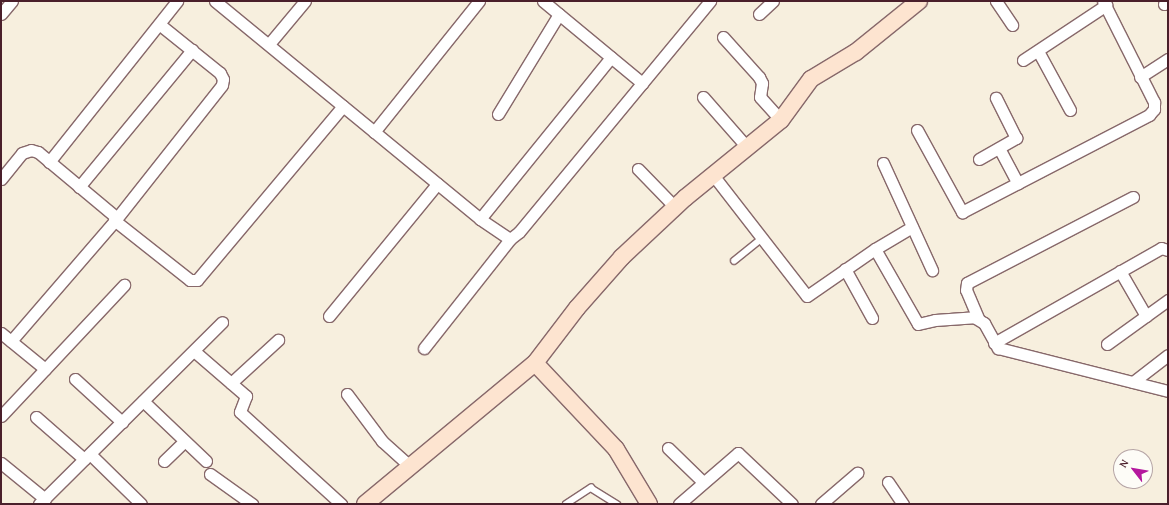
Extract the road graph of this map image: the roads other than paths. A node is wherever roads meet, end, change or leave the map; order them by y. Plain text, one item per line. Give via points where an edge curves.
1 (12, 1) edge
2 (177, 1) edge
3 (215, 1) edge
4 (304, 1) edge
5 (479, 1) edge
6 (543, 1) edge
7 (710, 1) edge
8 (773, 1) edge
9 (919, 1) edge
10 (996, 1) edge
11 (1104, 3) edge
12 (558, 8) edge
13 (1, 14) edge
14 (759, 14) dead end
15 (159, 24) junction
16 (1012, 25) dead end
17 (723, 37) dead end
18 (269, 44) junction
19 (192, 50) junction
20 (1038, 51) junction
21 (611, 58) junction
22 (1168, 59) edge
23 (1023, 60) dead end
24 (1140, 77) junction
25 (642, 83) junction
26 (703, 98) dead end
27 (996, 98) dead end
28 (343, 106) junction
29 (1070, 110) dead end
30 (498, 114) dead end
31 (781, 120) junction
32 (918, 130) dead end
33 (374, 132) junction
34 (748, 147) junction
35 (999, 148) junction
36 (979, 159) dead end
37 (49, 162) junction
38 (883, 163) dead end
39 (638, 169) dead end
40 (713, 175) junction
41 (1, 178) edge
42 (1018, 183) junction
43 (437, 184) junction
44 (79, 187) junction
45 (1134, 197) dead end
46 (675, 207) junction
47 (116, 219) junction
48 (480, 219) junction
49 (912, 227) junction
50 (510, 239) junction
51 (761, 239) junction
52 (875, 249) junction
53 (1168, 250) edge
54 (734, 261) dead end
55 (845, 269) junction
56 (932, 270) dead end
57 (1120, 271) junction
58 (124, 284) dead end
59 (1168, 300) edge
60 (329, 316) dead end
61 (1146, 316) junction
62 (872, 318) dead end
63 (978, 318) junction
64 (222, 322) dead end
65 (1, 333) edge
66 (278, 340) dead end
67 (12, 341) junction
68 (994, 343) junction
69 (1107, 344) dead end
70 (424, 348) dead end
71 (194, 351) junction
72 (1168, 355) edge
73 (535, 363) junction
74 (45, 369) junction
75 (75, 379) dead end
76 (1133, 382) junction
77 (231, 383) junction
78 (1168, 391) edge
79 (347, 394) dead end
80 (143, 401) junction
81 (1, 416) edge
82 (36, 417) dead end
83 (122, 422) junction
84 (184, 442) junction
85 (668, 448) dead end
86 (87, 457) junction
87 (164, 461) dead end
88 (206, 461) dead end
89 (1, 462) edge
90 (411, 467) junction
91 (858, 473) dead end
92 (210, 474) dead end
93 (703, 482) junction
94 (888, 482) dead end
95 (42, 501) edge
96 (141, 504) edge
97 (252, 504) edge
98 (341, 504) edge
99 (365, 504) edge
100 (566, 504) edge
101 (617, 504) edge
102 (649, 504) edge
103 (679, 504) edge
104 (792, 504) edge
105 (821, 504) edge
106 (903, 504) edge

1 - 13 street
2 - 15 street
3 - 18 street
4 - 18 street
5 - 33 street
6 - 12 street
7 - 25 street
8 - 14 street
9 - 31 street via 856,52 811,78
10 - 16 street
11 - 20 street
11 - 24 street
12 - 21 street
12 - 30 street
15 - 19 street
15 - 37 street
17 - 31 street via 759,77 762,83 760,97
18 - 28 street
19 - 44 street
19 - 47 street via 220,73 222,85
20 - 23 street
20 - 29 street
21 - 25 street
21 - 48 street
22 - 24 street
24 - 42 street via 1154,102 1152,113
25 - 50 street via 519,232
26 - 34 street
27 - 35 street via 1016,135 1014,140
28 - 33 street
28 - 47 street via 197,280 190,280
31 - 34 street
32 - 42 street via 962,212
33 - 43 street
34 - 40 street
35 - 36 street
35 - 42 street
37 - 41 street via 38,152 27,150
37 - 44 street
38 - 49 street
39 - 46 street
40 - 46 street
40 - 51 street
43 - 48 street
43 - 60 street
44 - 47 street
45 - 63 street via 967,283 966,290
46 - 73 street via 622,257 577,308
47 - 67 street
48 - 50 street
49 - 52 street
49 - 56 street
50 - 70 street
51 - 54 lane
51 - 55 street via 807,296
52 - 55 street
52 - 63 street via 918,324 960,317
53 - 57 street via 1161,248
55 - 62 street
57 - 61 street
57 - 68 street
58 - 74 street
59 - 61 street
61 - 69 street
63 - 68 street via 984,323
64 - 71 street
65 - 67 street
66 - 77 street
67 - 74 street
68 - 76 street via 1002,350
71 - 77 street
71 - 80 street
72 - 76 street
73 - 90 street
73 - 102 street via 616,449
74 - 81 street
75 - 83 street
76 - 78 street
77 - 98 street via 247,398 240,412
79 - 90 street via 382,441
80 - 83 street
80 - 84 street
82 - 86 street
83 - 86 street
84 - 87 street
84 - 88 street
85 - 93 street
86 - 95 street
86 - 96 street
89 - 95 street
90 - 99 street
91 - 105 street
92 - 97 street
93 - 103 street
93 - 104 street via 738,453
94 - 106 street
100 - 101 lane via 591,488

